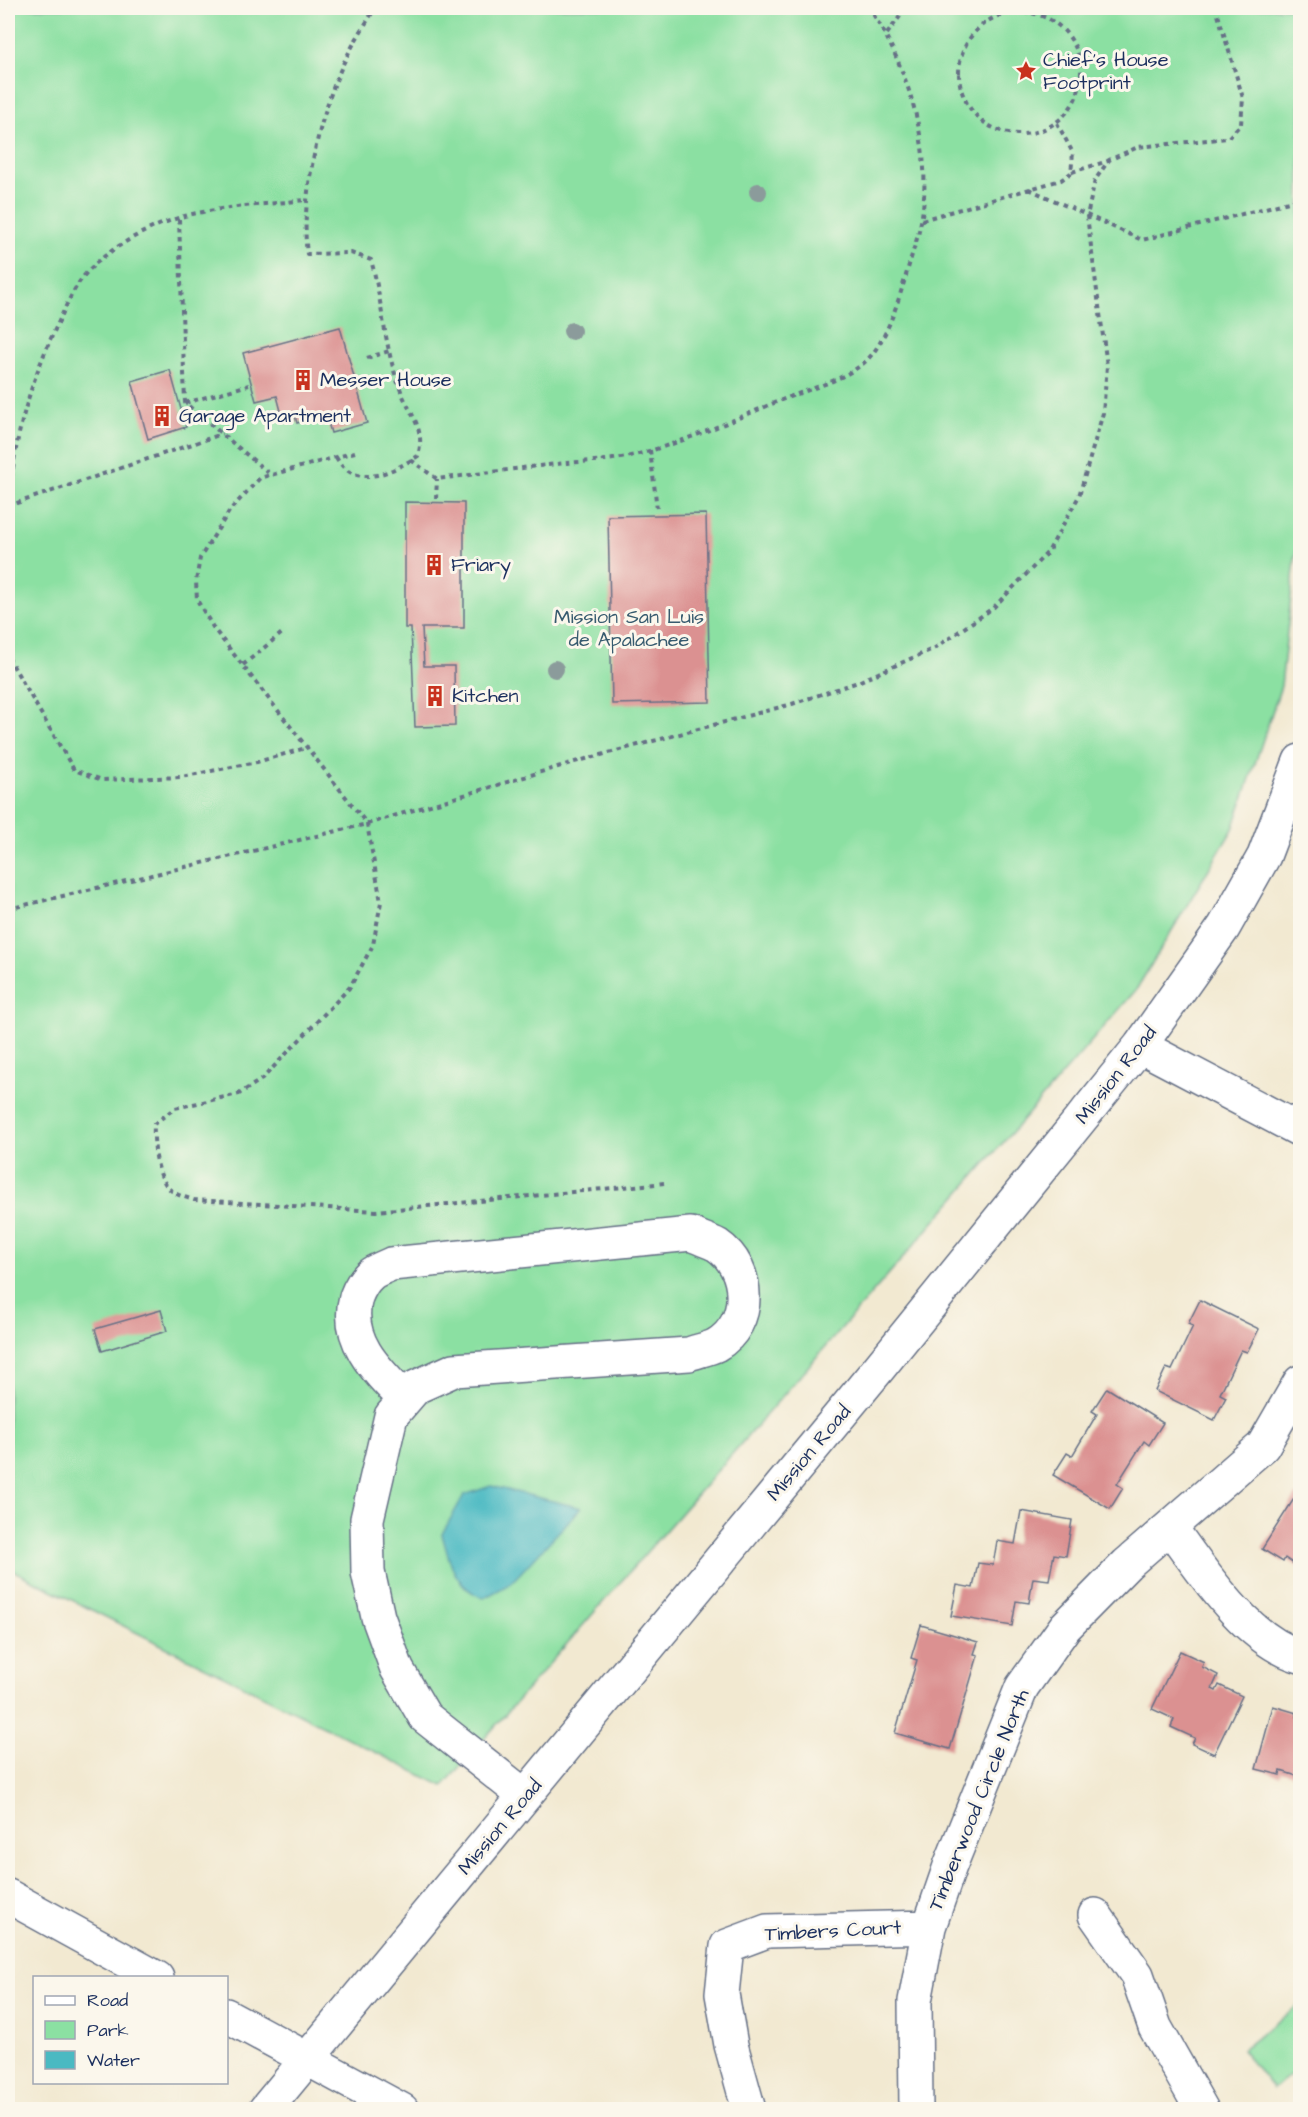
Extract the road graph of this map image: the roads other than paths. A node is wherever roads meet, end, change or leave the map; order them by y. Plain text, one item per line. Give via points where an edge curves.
1 (1300, 761) edge
2 (1140, 1047) junction
3 (1300, 1130) edge
4 (1300, 1382) edge
5 (405, 1400) junction
6 (1170, 1527) junction
7 (1300, 1656) edge
8 (525, 1796) junction
9 (8, 1896) edge
10 (1095, 1915) dead end
11 (929, 1927) junction
12 (155, 1976) edge
13 (228, 2016) edge
14 (307, 2059) junction
15 (265, 2109) edge
16 (402, 2109) edge
17 (749, 2109) edge
18 (916, 2109) edge
19 (1202, 2109) edge

1 - 2 street, Mission Road via 1264,856 1197,966
2 - 3 street
2 - 8 street, Mission Road
4 - 6 street, Timberwood Circle North via 1263,1446
5 - 5 street via 372,1365 356,1334 353,1309 358,1289 370,1274 392,1264 691,1234 718,1246 735,1266 744,1289 742,1312 734,1328 717,1344 689,1354 454,1370 416,1387
5 - 8 street via 391,1416 367,1519 368,1572 378,1617 397,1669 425,1717
6 - 7 street via 1220,1595 1267,1640
6 - 11 street, Timberwood Circle North via 1065,1627 1022,1686
8 - 14 street, Mission Road
9 - 12 street
10 - 19 street via 1137,1975 1155,2027
11 - 17 street, Timbers Court via 766,1931 727,1946 722,1994
11 - 18 street, Timberwood Circle North via 915,2001
13 - 14 street
14 - 15 street, Mission Road
14 - 16 street

